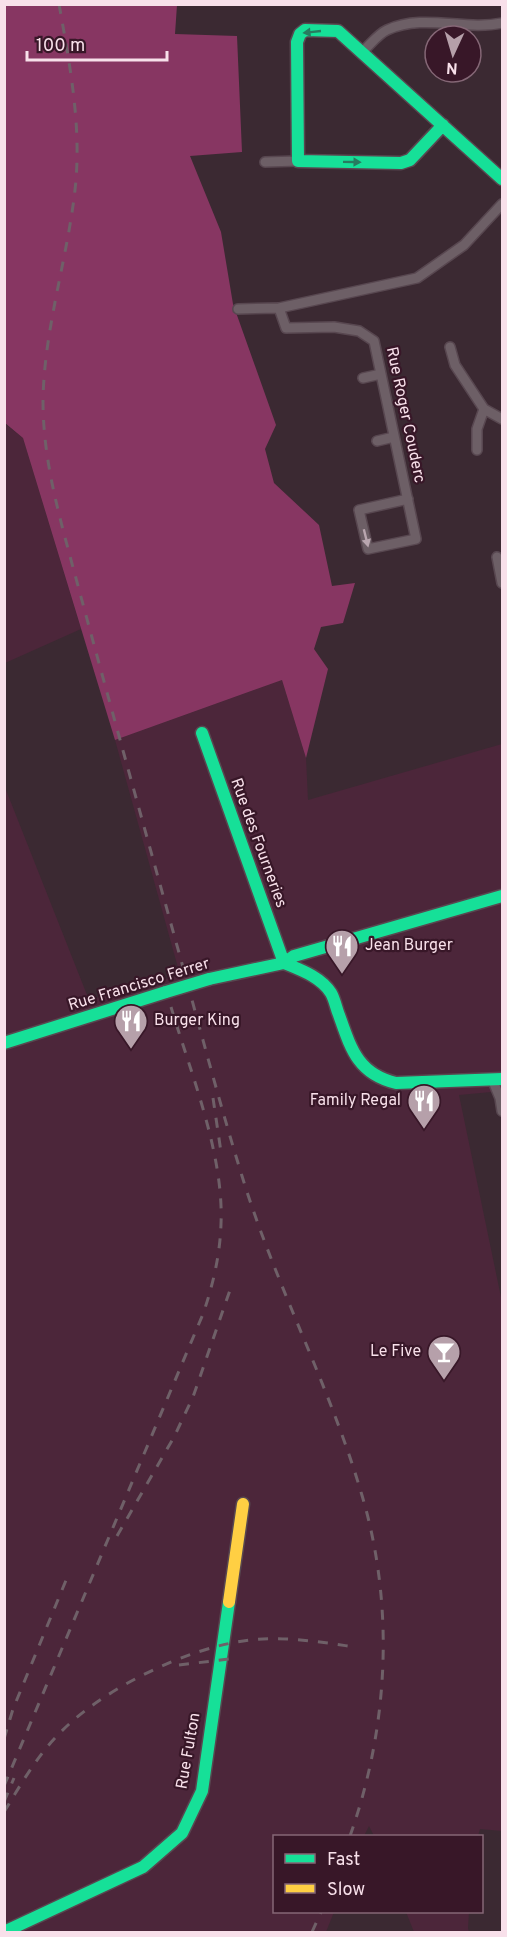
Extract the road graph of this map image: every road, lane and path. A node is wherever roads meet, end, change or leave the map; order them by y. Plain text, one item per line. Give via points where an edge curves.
1 (502, 23) edge
2 (362, 52) junction
3 (443, 125) junction
4 (298, 161) junction
5 (265, 162) dead end
6 (502, 179) edge
7 (502, 204) edge
8 (279, 308) junction
9 (238, 309) dead end
10 (450, 346) dead end
11 (381, 374) junction
12 (363, 378) dead end
13 (484, 409) junction
14 (502, 419) edge
15 (394, 437) junction
16 (377, 441) dead end
17 (477, 450) dead end
18 (408, 499) junction
19 (497, 557) dead end
20 (502, 583) edge
21 (202, 733) dead end
22 (502, 896) edge
23 (284, 963) junction
24 (4, 1043) edge
25 (497, 1079) edge
26 (501, 1098) edge
27 (502, 1111) edge
28 (243, 1504) dead end
29 (4, 1932) edge

1 - 2 street via 406,25 384,31
2 - 3 street
2 -> 4 street via 338,31 305,30 300,34
4 -> 3 street via 401,163 410,160
3 - 6 street
4 - 5 street
7 - 8 street via 464,245 417,278
8 - 9 street
8 - 11 street, Rue Roger Couderc via 286,328 359,331 374,341
10 - 13 street via 455,365
11 - 12 street
11 - 15 street, Rue Roger Couderc
13 - 14 street
13 - 17 street via 477,429
15 - 16 street
15 - 18 street, Rue Roger Couderc
18 -> 18 street, Rue Roger Couderc via 359,510 368,549 416,539
19 - 20 street
21 - 23 street, Rue des Fourneries
22 - 23 street, Rue Francisco Ferrer via 294,956
23 - 24 street, Rue Francisco Ferrer, bridge via 208,979
23 - 25 street via 311,975 330,991 352,1052 364,1069 380,1079 396,1083
25 - 26 street
26 - 27 street
28 - 29 street, Rue Fulton via 202,1791 182,1833 143,1867

